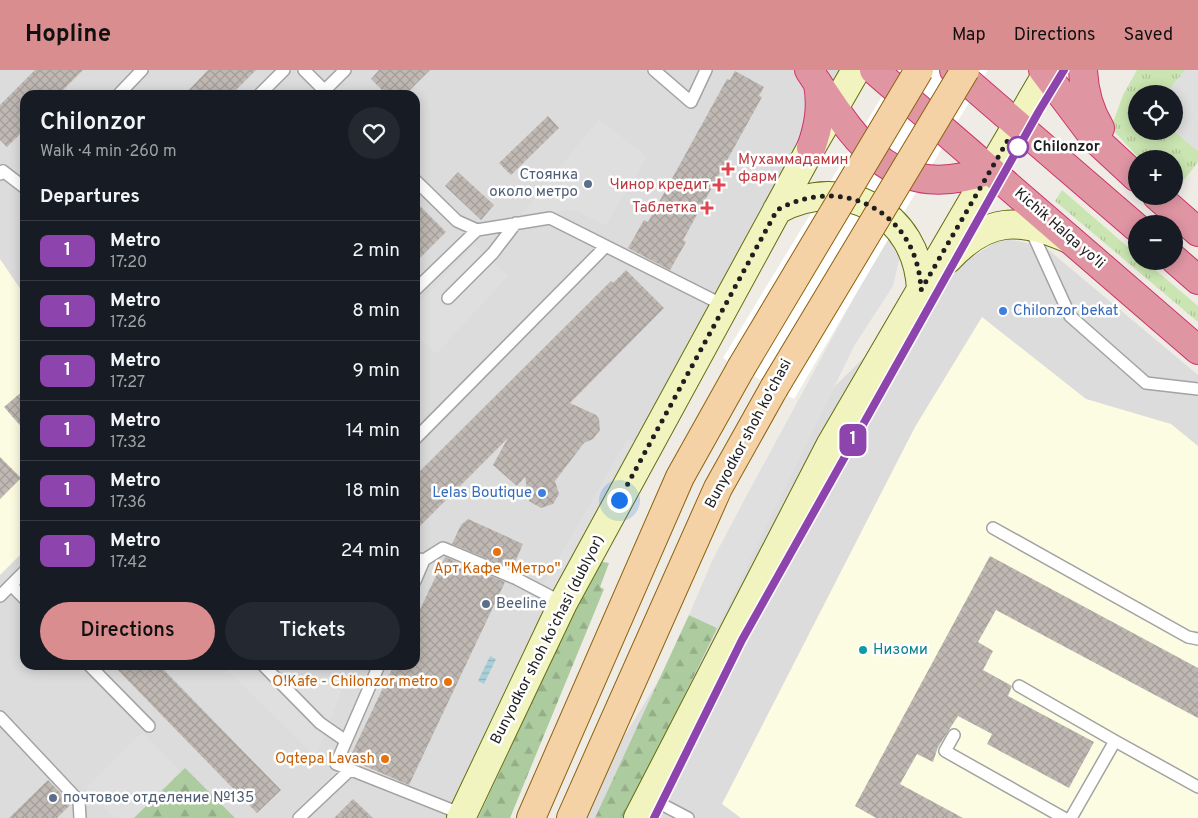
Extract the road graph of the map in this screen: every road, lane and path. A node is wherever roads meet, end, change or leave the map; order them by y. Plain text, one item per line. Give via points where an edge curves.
1 (142, 70) edge
2 (284, 70) edge
3 (304, 70) edge
4 (345, 70) edge
5 (654, 70) edge
6 (706, 70) edge
7 (856, 70) edge
8 (874, 70) edge
9 (919, 70) edge
10 (954, 70) edge
11 (965, 70) edge
12 (1083, 70) edge
13 (1047, 71) edge
14 (814, 77) edge
15 (123, 90) edge
16 (263, 90) edge
17 (324, 90) edge
18 (329, 90) edge
19 (834, 107) junction
20 (1018, 124) junction
21 (811, 148) junction
22 (1128, 168) edge
23 (1128, 169) edge
24 (0, 174) edge
25 (999, 178) junction
26 (20, 184) edge
27 (420, 185) edge
28 (1167, 205) edge
29 (777, 210) junction
30 (1128, 220) edge
31 (516, 224) junction
32 (1028, 225) junction
33 (477, 230) junction
34 (1198, 232) edge
35 (1073, 241) junction
36 (606, 246) junction
37 (1183, 267) edge
38 (1198, 280) edge
39 (420, 285) edge
40 (921, 290) junction
41 (448, 298) dead end
42 (725, 306) junction
43 (1198, 350) edge
44 (1198, 389) edge
45 (420, 434) edge
46 (993, 528) dead end
47 (420, 559) edge
48 (20, 576) edge
49 (11, 585) junction
50 (20, 594) edge
51 (0, 596) edge
52 (563, 603) junction
53 (1198, 639) edge
54 (94, 670) edge
55 (267, 670) edge
56 (377, 670) edge
57 (1019, 686) dead end
58 (2, 722) edge
59 (149, 726) dead end
60 (954, 735) dead end
61 (346, 741) junction
62 (1115, 741) junction
63 (350, 770) junction
64 (1198, 787) edge
65 (643, 808) edge
66 (461, 816) edge
67 (80, 818) edge
68 (299, 818) edge
69 (531, 818) edge
70 (571, 818) edge
71 (688, 818) edge
72 (1064, 818) edge
73 (1072, 818) edge

1 - 15 lane
2 - 16 lane
3 - 17 lane
4 - 18 lane
5 - 6 lane via 691,102
7 - 19 street, Bunyodkor shoh koʻchasi (dublyor)
8 - 25 highway, Kichik Halqa yo'li
9 - 69 main road, bridge via 741,368 680,477
10 - 20 highway
11 - 70 main road, Bunyodkor shoh ko'chasi, bridge via 774,388 718,488
12 - 22 highway via 1090,108
13 - 20 street
13 - 23 highway via 1095,139
14 - 19 highway
14 - 21 highway via 821,100
19 - 21 street, Bunyodkor shoh koʻchasi (dublyor)
19 - 25 highway via 866,150 896,169 930,180
20 - 25 street
20 - 30 highway
21 - 29 street, Bunyodkor shoh koʻchasi (dublyor)
24 - 26 lane via 3,171
25 - 32 lane
25 - 35 highway, Kichik Halqa yo'li
25 - 40 street
27 - 33 lane via 457,221
28 - 34 highway
29 - 40 street via 802,198 827,194 849,197 873,206 893,222 908,244 918,266
29 - 42 street, Bunyodkor shoh koʻchasi (dublyor)
31 - 33 lane
31 - 36 lane via 550,218
31 - 41 lane via 494,253
32 - 35 street
32 - 40 street via 1007,223 977,233
32 - 44 lane via 1070,316 1146,383
33 - 39 lane
35 - 43 highway, Kichik Halqa yo'li
36 - 42 lane
36 - 45 lane
37 - 38 highway
40 - 65 street via 831,444
42 - 52 street, Bunyodkor shoh koʻchasi (dublyor)
46 - 53 lane via 1188,637
47 - 52 lane via 443,548 517,579
48 - 49 lane
49 - 50 lane
49 - 51 lane
52 - 66 street, Bunyodkor shoh koʻchasi (dublyor)
54 - 59 lane
55 - 61 lane via 320,723
56 - 61 lane
57 - 62 lane
58 - 67 lane via 79,800
60 - 72 lane via 945,751
61 - 63 lane via 336,764
62 - 64 lane
62 - 73 lane
63 - 66 lane
63 - 68 lane
65 - 71 lane

